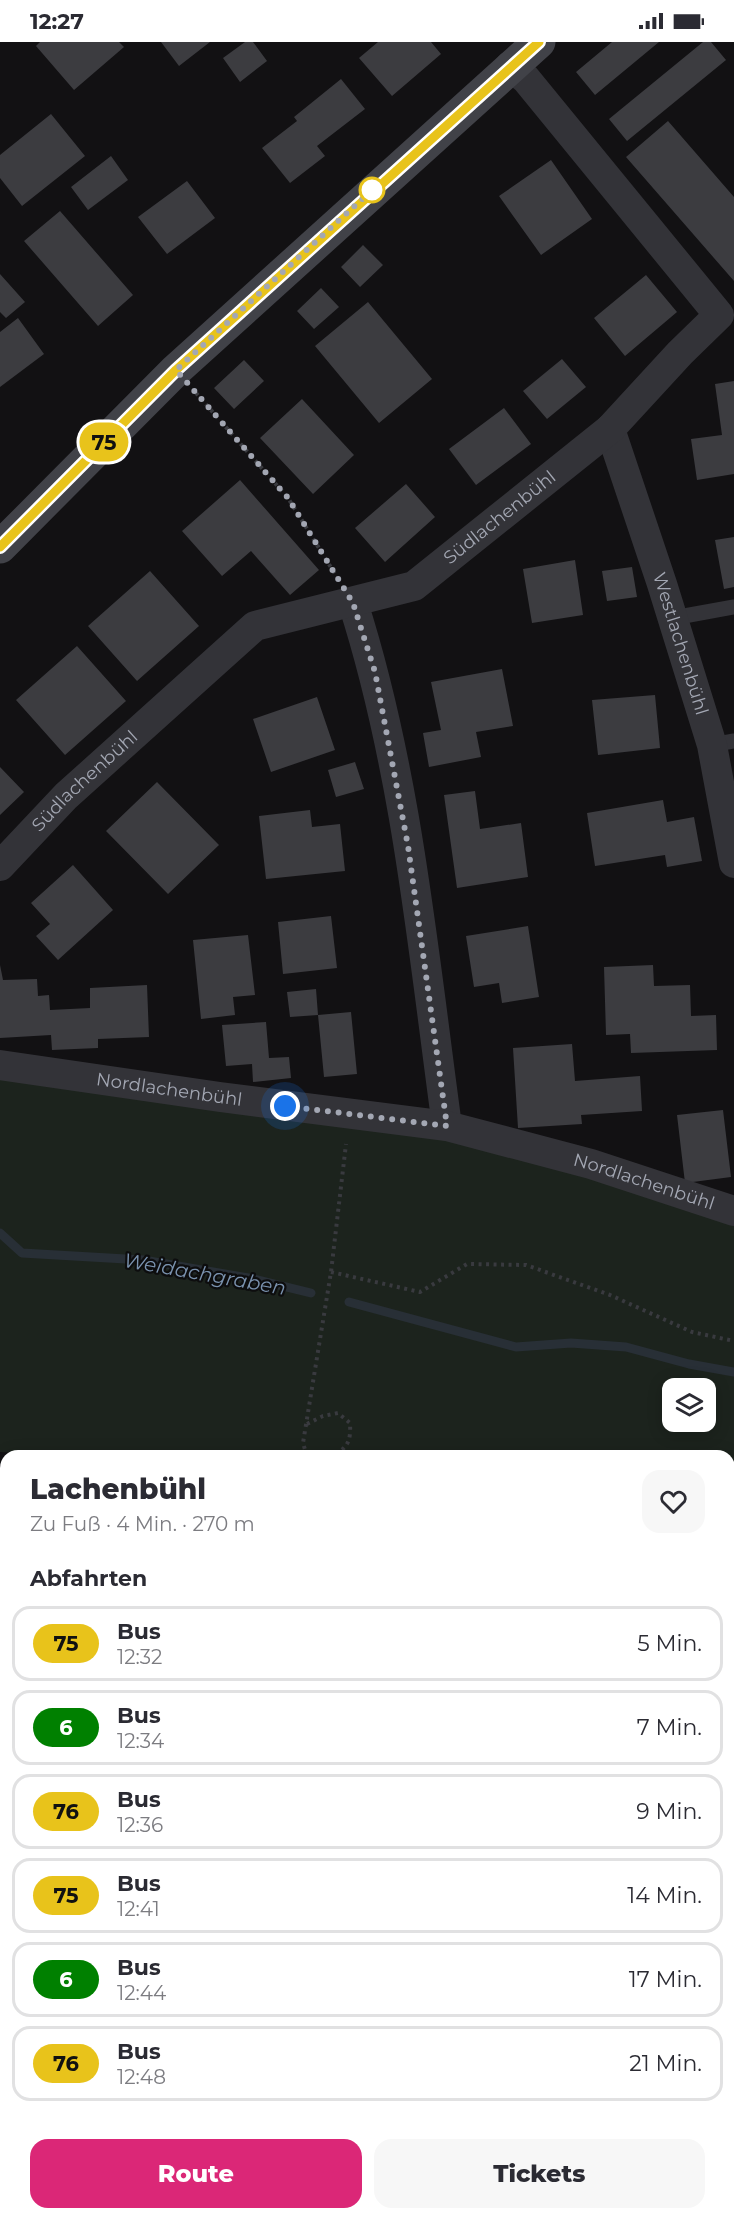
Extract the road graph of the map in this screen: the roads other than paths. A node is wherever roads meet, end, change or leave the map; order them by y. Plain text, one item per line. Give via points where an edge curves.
1 (539, 42) edge
2 (510, 66) junction
3 (610, 429) junction
4 (0, 547) edge
5 (353, 603) junction
6 (734, 607) edge
7 (673, 618) junction
8 (723, 743) edge
9 (734, 863) edge
10 (0, 866) edge
11 (0, 1065) edge
12 (447, 1126) junction
13 (734, 1210) edge

1 - 2 main road
2 - 3 street, Südlachenbühl via 526,79 719,315
2 - 4 main road via 176,370
3 - 5 street, Südlachenbühl via 414,586
3 - 7 street, Westlachenbühl
5 - 10 street, Südlachenbühl via 255,626 66,796
5 - 12 street via 375,672 406,834
6 - 7 lane
7 - 8 street, Westlachenbühl
8 - 9 street, Westlachenbühl
11 - 12 street, Nordlachenbühl
12 - 13 street, Nordlachenbühl via 591,1164

